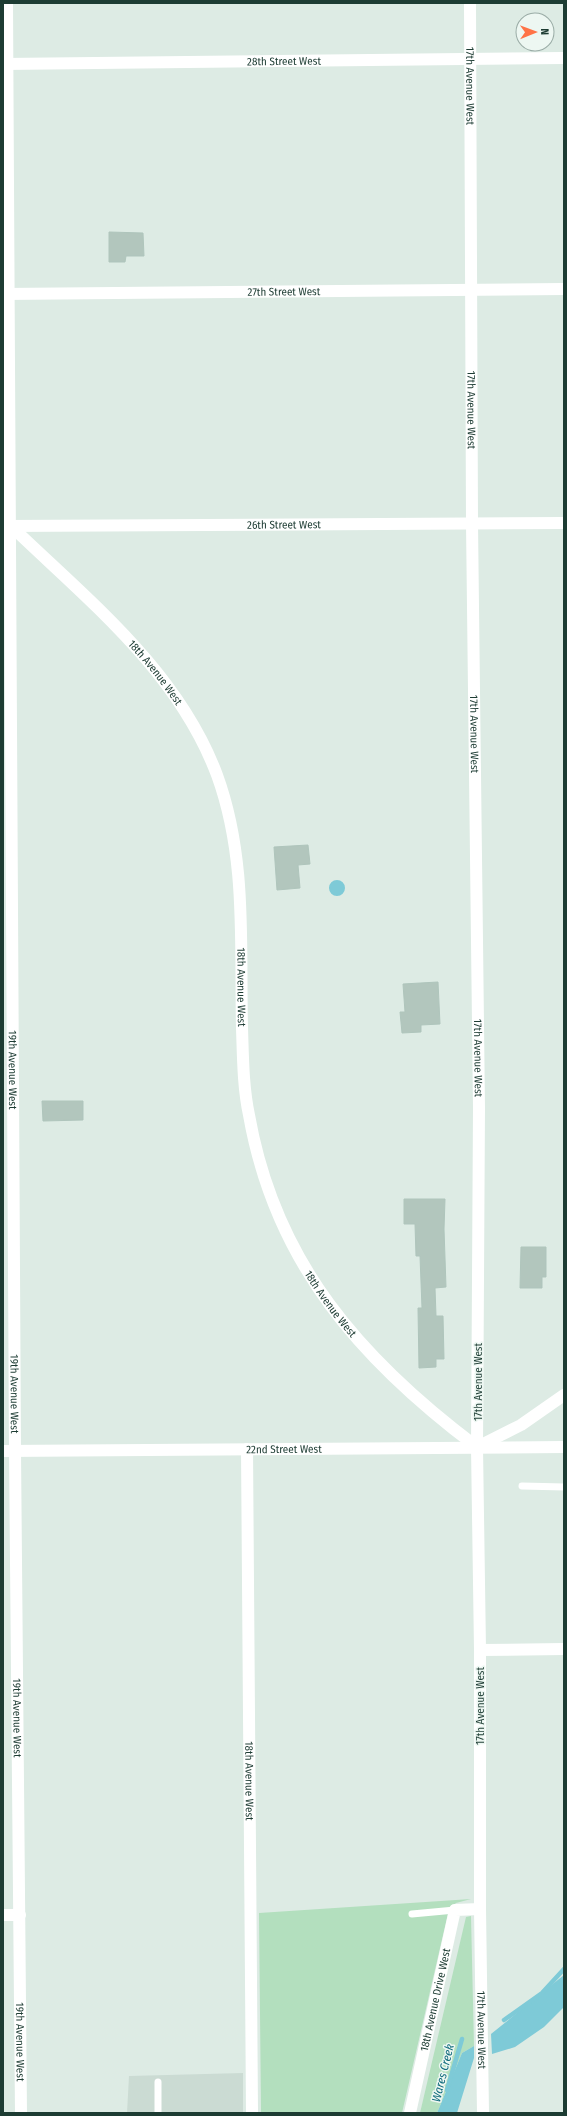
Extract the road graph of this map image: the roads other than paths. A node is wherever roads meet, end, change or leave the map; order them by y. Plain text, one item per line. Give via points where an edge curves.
1 (7, 3) edge
2 (470, 3) edge
3 (564, 58) edge
4 (470, 59) junction
5 (5, 64) edge
6 (564, 289) edge
7 (472, 290) junction
8 (6, 294) edge
9 (472, 523) junction
10 (564, 523) edge
11 (7, 526) edge
12 (564, 1395) edge
13 (477, 1447) junction
14 (564, 1447) edge
15 (247, 1449) junction
16 (9, 1451) edge
17 (522, 1486) dead end
18 (564, 1487) edge
19 (564, 1649) edge
20 (480, 1650) junction
21 (480, 1909) junction
22 (455, 1910) junction
23 (412, 1914) dead end
24 (3, 1915) edge
25 (20, 1915) junction
26 (158, 2082) dead end
27 (21, 2113) edge
28 (158, 2113) edge
29 (252, 2113) edge
30 (410, 2113) edge
31 (484, 2113) edge

1 - 5 street, 19th Avenue West
2 - 4 street, 17th Avenue West
3 - 4 street, 28th Street West
4 - 5 street, 28th Street West
4 - 7 street, 17th Avenue West
5 - 8 street, 19th Avenue West
6 - 7 street, 27th Street West
7 - 8 street, 27th Street West
7 - 9 street, 17th Avenue West
8 - 11 street, 19th Avenue West
9 - 10 street, 26th Street West
9 - 11 street, 26th Street West
9 - 13 street, 17th Avenue West via 479,1108
11 - 13 street, 18th Avenue West via 117,626 147,658 182,706 201,740 228,809 236,849 241,893 244,1082 249,1115 265,1178 283,1227 300,1261 320,1292 370,1353 437,1417
11 - 16 street, 19th Avenue West
12 - 13 street via 521,1425
13 - 14 street, 22nd Street West
13 - 15 street, 22nd Street West
13 - 20 street, 17th Avenue West
15 - 16 street, 22nd Street West
15 - 29 street, 18th Avenue West
16 - 25 street, 19th Avenue West
17 - 18 lane
19 - 20 street
20 - 21 street, 17th Avenue West
21 - 22 street
21 - 31 street, 17th Avenue West
22 - 23 lane
22 - 30 street, 18th Avenue Drive West
24 - 25 street
25 - 27 street, 19th Avenue West
26 - 28 lane

